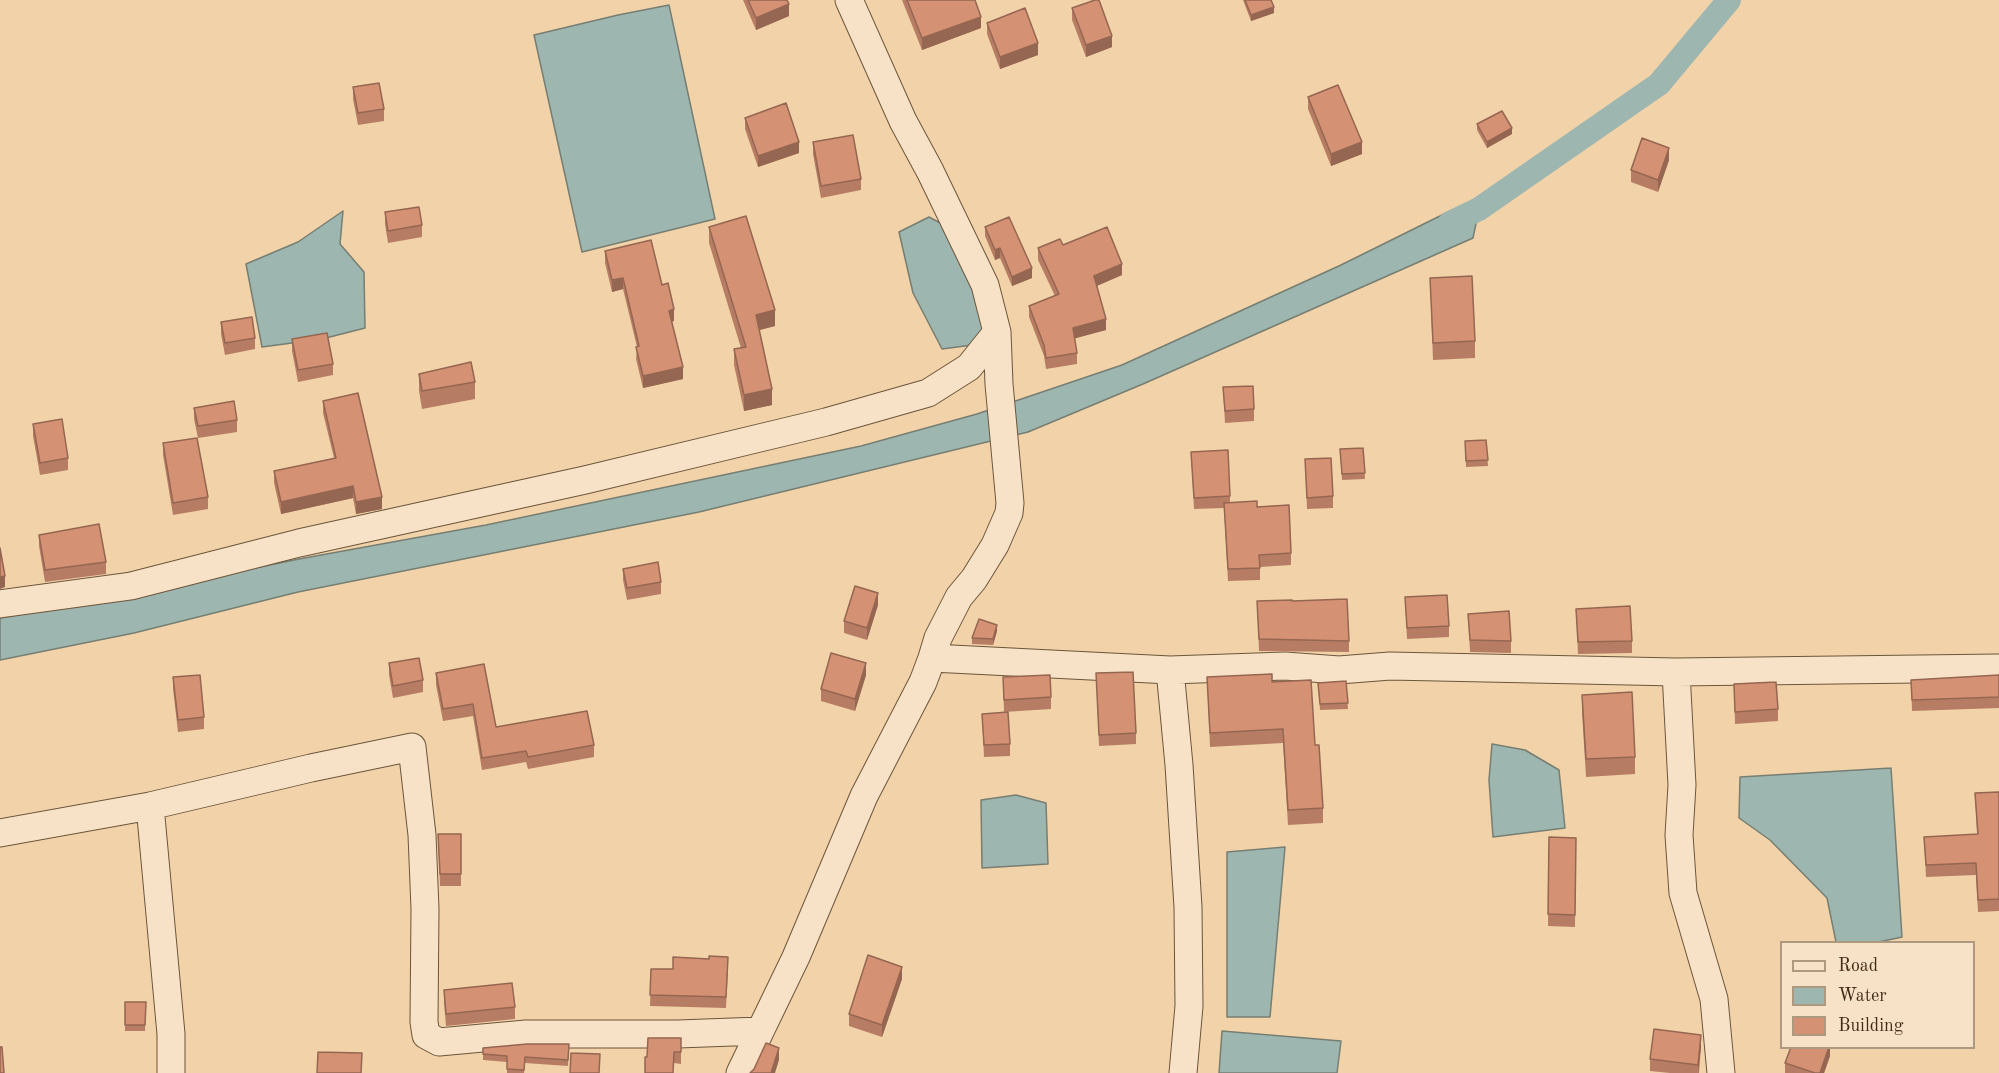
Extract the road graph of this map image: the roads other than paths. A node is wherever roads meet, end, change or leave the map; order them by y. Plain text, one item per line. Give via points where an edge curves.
1 (849, 0) edge
2 (997, 332) junction
3 (0, 604) edge
4 (932, 658) junction
5 (1999, 668) edge
6 (1170, 670) junction
7 (1676, 672) junction
8 (150, 806) junction
9 (0, 833) edge
10 (760, 1031) junction
11 (171, 1073) edge
12 (740, 1073) edge
13 (1183, 1073) edge
14 (1721, 1073) edge

1 - 2 street via 903,121 985,285
2 - 3 street via 969,367 928,393 826,422 299,543 131,586
2 - 4 street via 1011,503 1006,521 938,638
4 - 6 street
4 - 10 street via 864,796
5 - 7 street
6 - 7 street via 1285,666 1339,670 1390,666
6 - 13 street via 1188,907 1189,1006
7 - 14 street via 1683,893 1714,999
8 - 9 street
8 - 10 street via 412,747 422,835 426,1035 439,1042 526,1034
8 - 11 street via 171,1034
10 - 12 street

